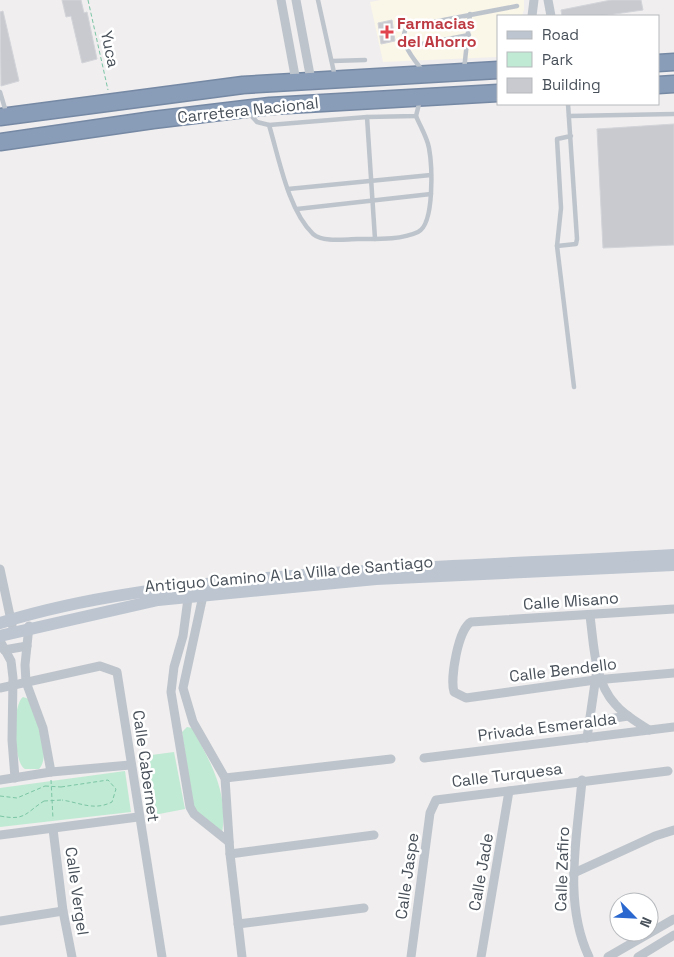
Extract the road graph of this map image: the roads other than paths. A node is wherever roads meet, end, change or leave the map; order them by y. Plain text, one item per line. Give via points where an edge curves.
1 (281, 0) edge
2 (296, 0) edge
3 (318, 0) edge
4 (534, 2) edge
5 (549, 2) edge
6 (517, 6) dead end
7 (470, 14) junction
8 (532, 15) edge
9 (551, 15) edge
10 (469, 35) junction
11 (406, 47) junction
12 (365, 60) dead end
13 (332, 61) junction
14 (674, 62) edge
15 (659, 63) edge
16 (497, 70) edge
17 (463, 71) junction
18 (424, 73) junction
19 (335, 78) junction
20 (304, 80) junction
21 (674, 84) edge
22 (659, 85) edge
23 (0, 92) edge
24 (497, 93) edge
25 (421, 97) junction
26 (568, 105) edge
27 (246, 109) junction
28 (674, 114) edge
29 (416, 116) junction
30 (569, 116) junction
31 (4, 117) edge
32 (367, 117) junction
33 (269, 125) junction
34 (570, 136) junction
35 (0, 142) edge
36 (431, 175) junction
37 (372, 181) junction
38 (288, 189) junction
39 (431, 194) junction
40 (372, 199) junction
41 (297, 209) junction
42 (375, 239) junction
43 (557, 246) junction
44 (574, 387) dead end
45 (674, 554) edge
46 (674, 566) edge
47 (0, 569) edge
48 (204, 589) junction
49 (189, 591) junction
50 (674, 609) edge
51 (590, 616) junction
52 (5, 621) edge
53 (28, 622) junction
54 (14, 633) junction
55 (0, 636) edge
56 (2, 646) edge
57 (27, 646) junction
58 (26, 658) junction
59 (10, 661) junction
60 (674, 673) edge
61 (598, 677) junction
62 (26, 682) junction
63 (14, 685) junction
64 (0, 688) edge
65 (457, 696) joint
66 (628, 716) junction
67 (193, 722) junction
68 (589, 722) junction
69 (674, 727) edge
70 (178, 728) junction
71 (649, 730) junction
72 (587, 738) junction
73 (424, 758) dead end
74 (391, 759) dead end
75 (130, 765) junction
76 (668, 771) dead end
77 (51, 772) junction
78 (15, 778) junction
79 (225, 778) junction
80 (0, 780) edge
81 (582, 780) junction
82 (509, 791) junction
83 (436, 800) joint
84 (138, 817) junction
85 (53, 829) junction
86 (674, 830) edge
87 (0, 835) edge
88 (374, 835) dead end
89 (229, 842) junction
90 (230, 854) junction
91 (574, 873) junction
92 (364, 908) dead end
93 (64, 911) junction
94 (674, 919) edge
95 (0, 921) edge
96 (238, 924) junction
97 (674, 935) edge
98 (72, 957) edge
99 (162, 957) edge
100 (242, 957) edge
101 (411, 957) edge
102 (482, 957) edge
103 (588, 957) edge
104 (608, 957) edge
105 (638, 957) edge

1 - 20 street
2 - 20 street
3 - 13 lane
4 - 5 street
4 - 8 street
5 - 9 street
6 - 7 lane
7 - 10 lane
7 - 11 lane via 409,26 403,34
10 - 11 lane
10 - 17 lane
11 - 18 lane
12 - 13 lane
13 - 19 lane
14 - 15 highway
16 - 17 highway, Carretera Nacional
17 - 18 highway, Carretera Nacional
18 - 19 highway, Carretera Nacional
19 - 20 highway, Carretera Nacional
20 - 31 highway, Carretera Nacional via 243,85
21 - 22 highway
23 - 31 lane
24 - 25 highway, Carretera Nacional
25 - 27 highway, Carretera Nacional
25 - 29 lane
26 - 30 lane
27 - 33 lane via 256,122
27 - 35 highway, Carretera Nacional
28 - 30 lane
29 - 32 lane
29 - 36 lane via 429,147
30 - 34 lane
32 - 33 lane
32 - 37 lane
33 - 38 lane
34 - 43 lane via 557,139 561,208
34 - 43 lane via 577,239 576,244
36 - 37 lane
36 - 39 lane
37 - 38 lane
37 - 40 lane
38 - 41 lane
39 - 40 lane
39 - 42 lane via 426,225 420,231
40 - 41 lane
40 - 42 lane
41 - 42 lane via 315,235 327,240
43 - 44 lane
45 - 48 street via 374,569
46 - 48 street, Antiguo Camino A La Villa de Santiago
47 - 52 street
48 - 49 street, Antiguo Camino A La Villa de Santiago
48 - 67 street via 183,688
49 - 53 street, Antiguo Camino A La Villa de Santiago
49 - 70 street via 183,636 171,681
50 - 51 street, Calle Misano
51 - 61 street
51 - 65 street, Calle Misano via 471,622 461,634 452,682
52 - 53 street
52 - 54 street
53 - 54 street, Antiguo Camino A La Villa de Santiago
53 - 57 street
54 - 55 street, Antiguo Camino A La Villa de Santiago
56 - 57 street
56 - 59 street
57 - 58 street
58 - 59 street
58 - 62 street
59 - 63 street
60 - 61 street, Calle Bendello
61 - 65 street, Calle Bendello via 466,698
61 - 66 street via 608,695
61 - 68 street
62 - 63 street
62 - 75 street, Calle Cabernet via 100,666 117,672
62 - 77 street via 43,728
63 - 64 street
63 - 78 street via 12,740
66 - 68 street
66 - 71 street
67 - 70 street
67 - 79 street
68 - 72 street
69 - 71 street, Privada Esmeralda
70 - 89 street via 190,807 194,814
71 - 72 street, Privada Esmeralda
72 - 73 street, Privada Esmeralda
74 - 79 street
75 - 77 street
75 - 84 street, Calle Cabernet
76 - 81 street, Calle Turquesa
77 - 78 street
78 - 80 street
79 - 89 street
81 - 82 street, Calle Turquesa
81 - 91 street, Calle Zafiro
82 - 83 street, Calle Turquesa
82 - 102 street, Calle Jade
83 - 101 street, Calle Jaspe via 430,812
84 - 85 street
84 - 99 street, Calle Cabernet
85 - 87 street
85 - 93 street, Calle Vergel
86 - 91 street
88 - 90 street
89 - 90 street
90 - 96 street
91 - 103 street, Calle Zafiro via 575,916
92 - 96 street
93 - 95 street
93 - 98 street, Calle Vergel
94 - 104 street
96 - 100 street
97 - 105 street

